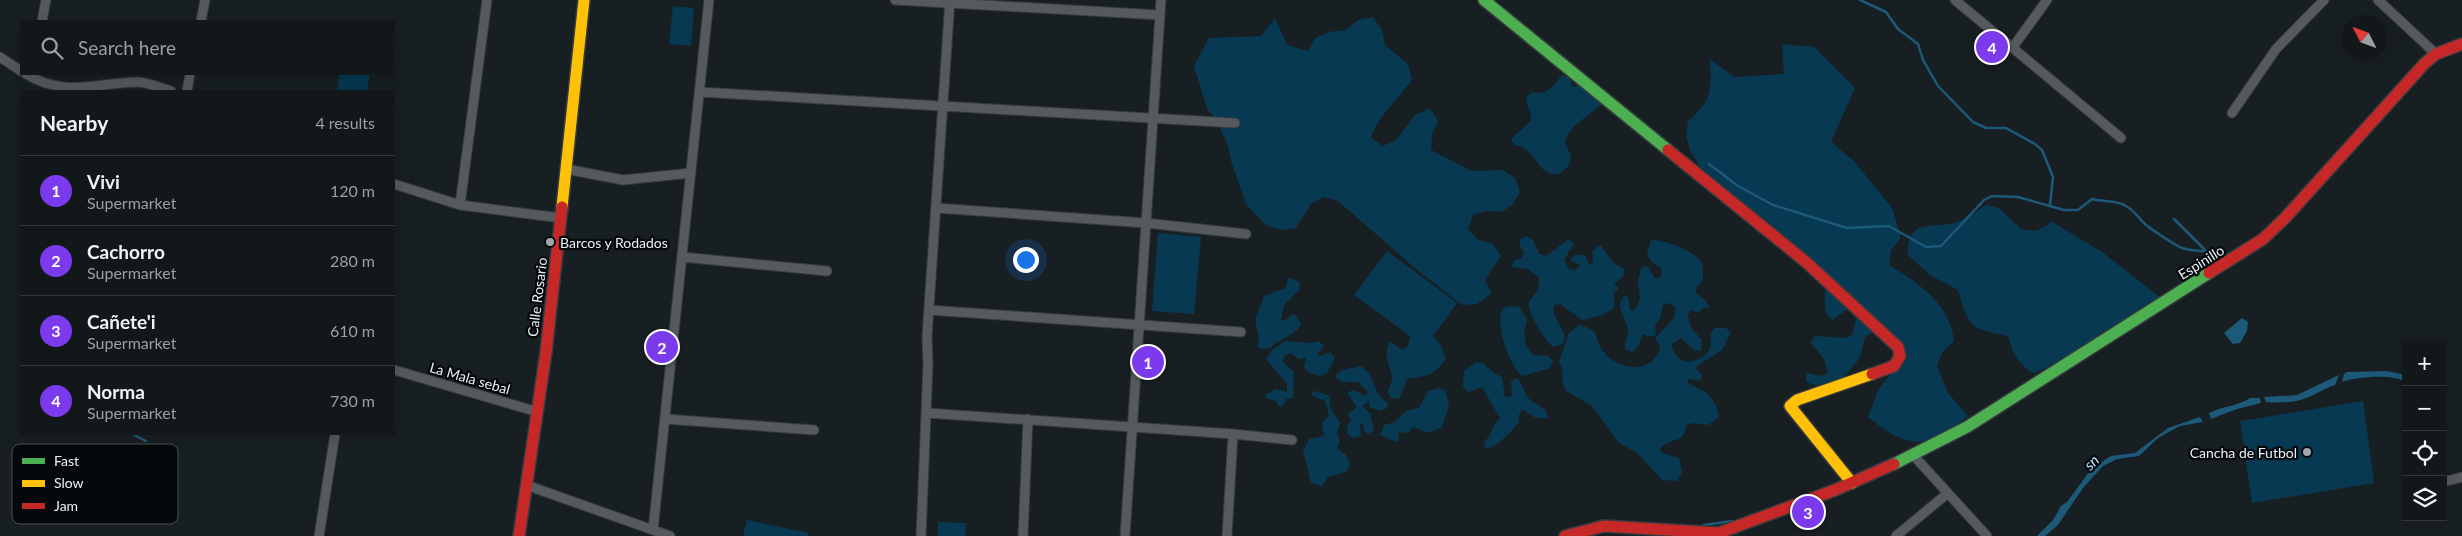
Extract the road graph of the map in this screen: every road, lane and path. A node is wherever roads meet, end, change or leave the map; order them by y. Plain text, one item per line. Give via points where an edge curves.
1 (46, 0) edge
2 (205, 0) edge
3 (487, 0) edge
4 (584, 0) edge
5 (709, 0) edge
6 (895, 0) edge
7 (1161, 0) edge
8 (1484, 0) edge
9 (1955, 0) edge
10 (2046, 0) edge
11 (2324, 0) edge
12 (2378, 0) edge
13 (950, 2) edge
14 (1160, 15) junction
15 (42, 20) edge
16 (201, 20) edge
17 (2462, 44) edge
18 (2013, 47) junction
19 (2436, 54) junction
20 (0, 57) edge
21 (20, 69) edge
22 (30, 75) edge
23 (190, 75) edge
24 (96, 88) edge
25 (168, 90) edge
26 (187, 90) edge
27 (700, 92) junction
28 (943, 106) junction
29 (2232, 112) dead end
30 (1153, 119) junction
31 (1236, 123) dead end
32 (2121, 138) dead end
33 (566, 170) junction
34 (691, 173) junction
35 (395, 184) edge
36 (460, 205) junction
37 (936, 208) junction
38 (561, 218) junction
39 (1146, 222) junction
40 (1246, 234) dead end
41 (682, 257) junction
42 (827, 270) dead end
43 (929, 310) junction
44 (1139, 326) junction
45 (1242, 332) dead end
46 (395, 370) edge
47 (538, 412) junction
48 (927, 413) junction
49 (665, 419) junction
50 (1028, 419) junction
51 (1132, 426) junction
52 (814, 430) dead end
53 (1233, 434) junction
54 (335, 435) edge
55 (1292, 440) dead end
56 (1914, 456) junction
57 (2462, 477) edge
58 (2447, 481) edge
59 (1852, 483) junction
60 (526, 485) junction
61 (1948, 493) junction
62 (653, 530) junction
63 (1720, 534) edge
64 (319, 536) edge
65 (519, 536) edge
66 (670, 536) edge
67 (921, 536) edge
68 (1023, 536) edge
69 (1125, 536) edge
70 (1227, 536) edge
71 (1565, 536) edge
72 (1896, 536) edge
73 (1987, 536) edge

1 - 15 street
2 - 16 street
3 - 36 street
4 - 33 street, Calle Rosario
5 - 27 street
6 - 13 street
7 - 14 street
8 - 59 street via 1806,262 1898,347 1900,356 1894,366 1796,400 1790,406 1790,410
9 - 18 street
10 - 18 street
11 - 29 street via 2276,49
12 - 19 street
13 - 14 street
13 - 28 street
14 - 30 street
17 - 19 street, Espinillo
18 - 32 street
19 - 56 street, Espinillo via 2263,239 1967,428
20 - 21 street
22 - 24 street via 43,84 60,88
23 - 26 street
24 - 25 street via 143,83
27 - 28 street
27 - 34 street
28 - 30 street
28 - 37 street
30 - 31 street
30 - 39 street
33 - 34 street via 623,180
33 - 38 street, Calle Rosario
34 - 41 street
35 - 36 street
36 - 38 street
37 - 39 street
37 - 43 street
38 - 47 street, Calle Rosario
39 - 40 street
39 - 44 street
41 - 42 street
41 - 49 street
43 - 44 street
43 - 48 street
44 - 45 street
44 - 51 street
46 - 47 street, La Mala sebal
47 - 60 street, Calle Rosario
48 - 50 street
48 - 67 street
49 - 52 street
49 - 62 street
50 - 51 street
50 - 68 street
51 - 53 street
51 - 69 street
53 - 55 street
53 - 70 street
54 - 64 street
56 - 59 street, Espinillo
56 - 61 street
57 - 58 street
59 - 63 street, Espinillo
60 - 62 street
60 - 65 street, Calle Rosario
61 - 72 street
61 - 73 street
62 - 66 street
63 - 71 street via 1604,526

